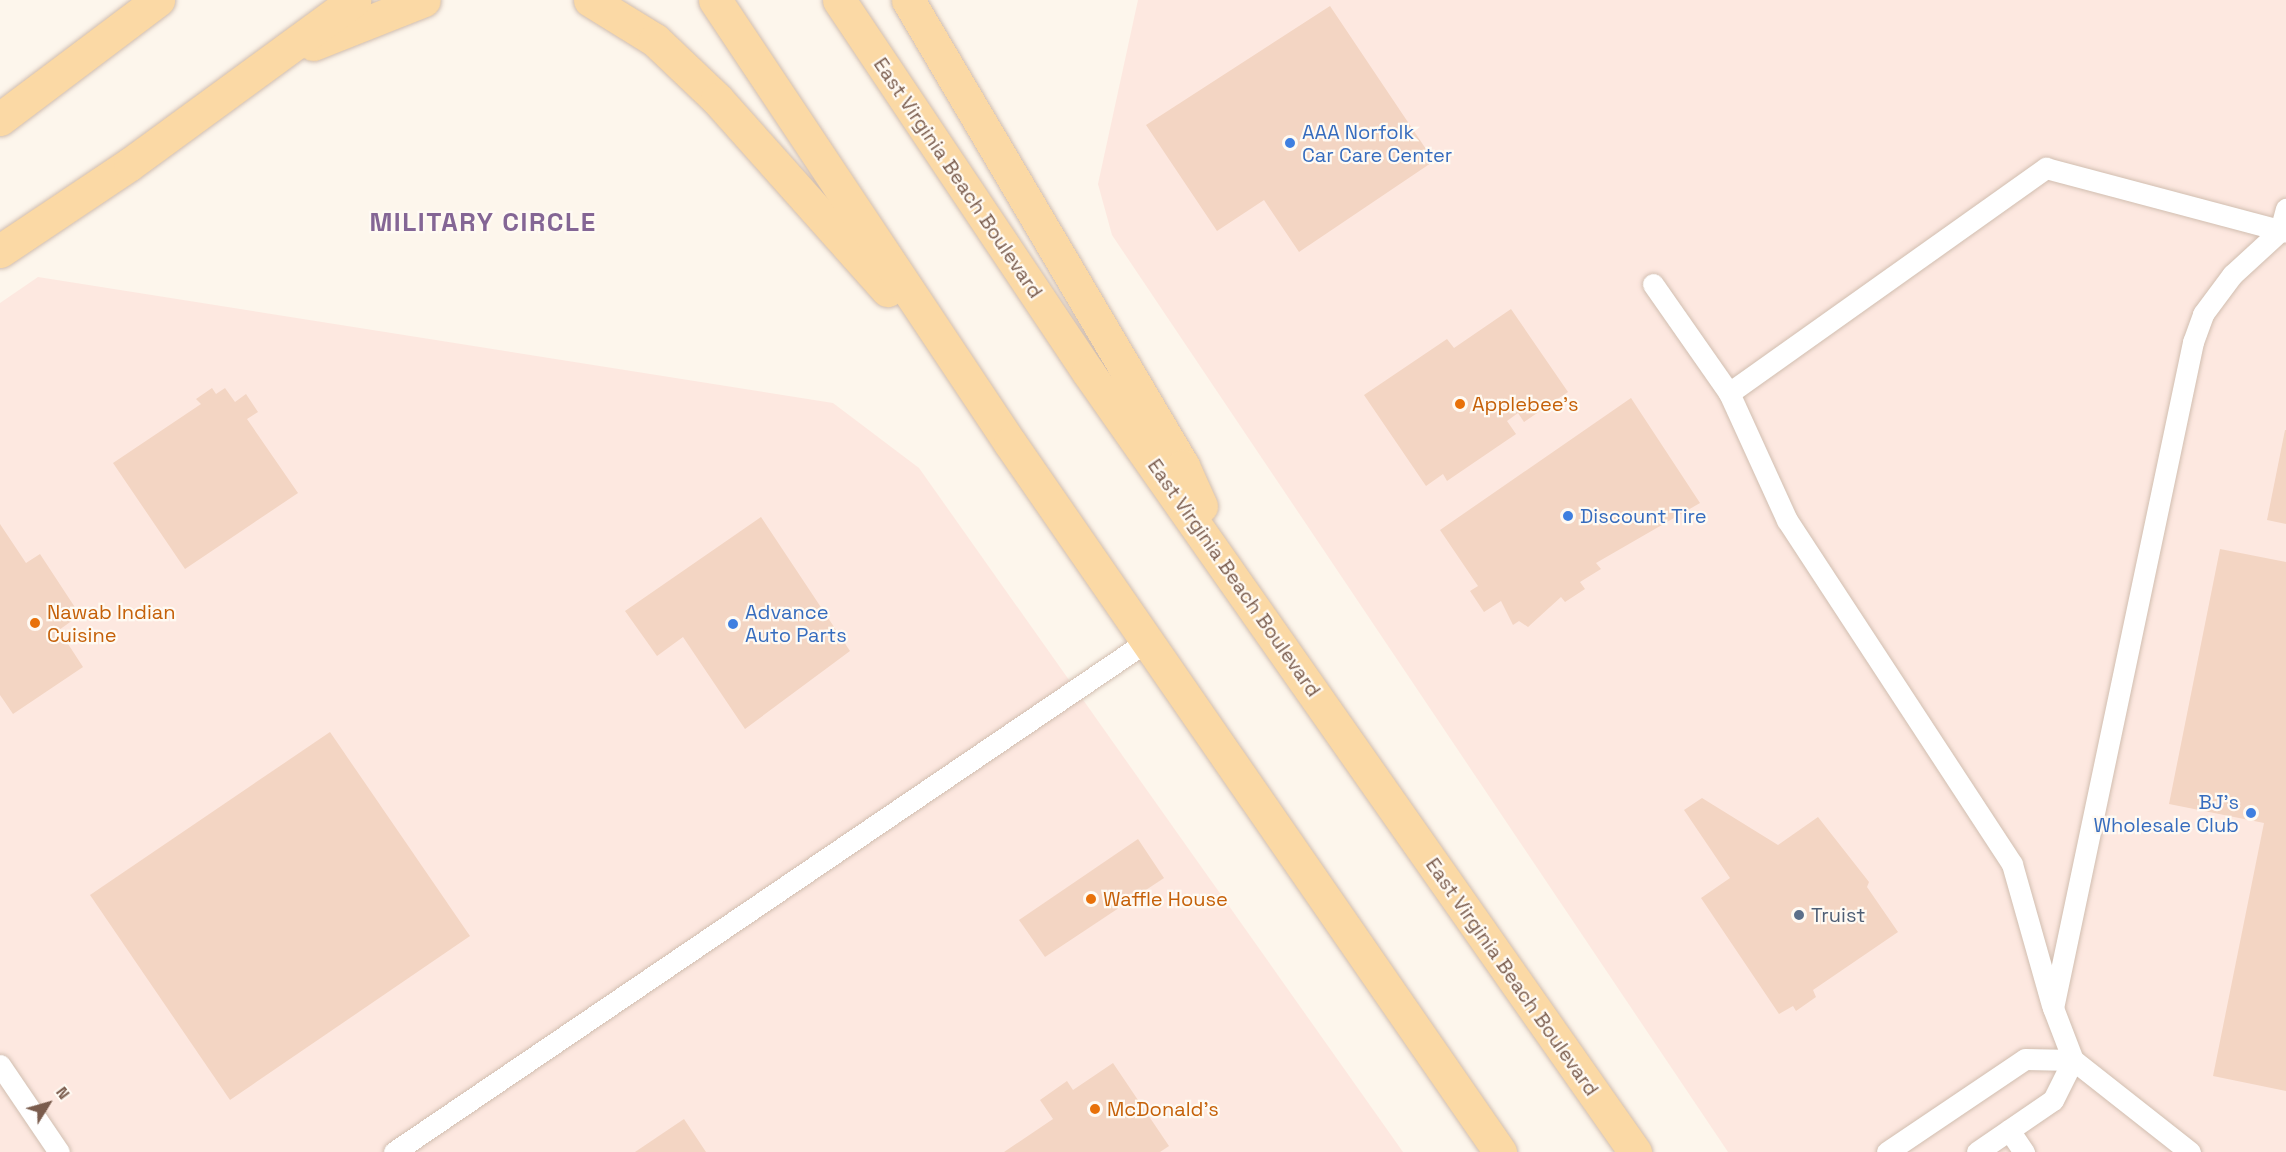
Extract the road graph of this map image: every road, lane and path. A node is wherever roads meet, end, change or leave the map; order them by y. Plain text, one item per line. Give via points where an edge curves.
1 (158, 0) edge
2 (354, 0) edge
3 (424, 0) edge
4 (590, 0) edge
5 (715, 0) edge
6 (839, 0) edge
7 (908, 0) edge
8 (267, 63) junction
9 (0, 119) edge
10 (2286, 209) edge
11 (2283, 231) edge
12 (0, 251) edge
13 (1653, 284) dead end
14 (967, 379) junction
15 (1729, 393) junction
16 (1227, 568) junction
17 (1147, 641) junction
18 (2053, 1008) junction
19 (2073, 1059) junction
20 (0, 1065) edge
21 (2009, 1130) junction
22 (59, 1152) edge
23 (394, 1152) edge
24 (1500, 1152) edge
25 (1635, 1152) edge
26 (1887, 1152) edge
27 (1977, 1152) edge
28 (2024, 1152) edge
29 (2190, 1152) edge

1 - 9 main road
2 - 8 main road
3 - 8 main road
4 - 14 main road via 655,40 717,99
5 - 14 main road
6 - 16 main road, East Virginia Beach Boulevard via 1088,372
7 - 16 main road via 1183,466
8 - 12 main road
10 - 11 lane
11 - 15 lane via 2046,168
11 - 18 lane via 2232,274 2203,314 2193,342
13 - 15 lane
14 - 17 main road
15 - 18 lane via 1787,520 2012,864
16 - 25 main road, East Virginia Beach Boulevard
17 - 23 lane
17 - 24 main road
18 - 19 lane
19 - 21 lane via 2053,1100
19 - 26 lane via 2025,1059
19 - 29 lane
20 - 22 lane
21 - 27 lane
21 - 28 lane

